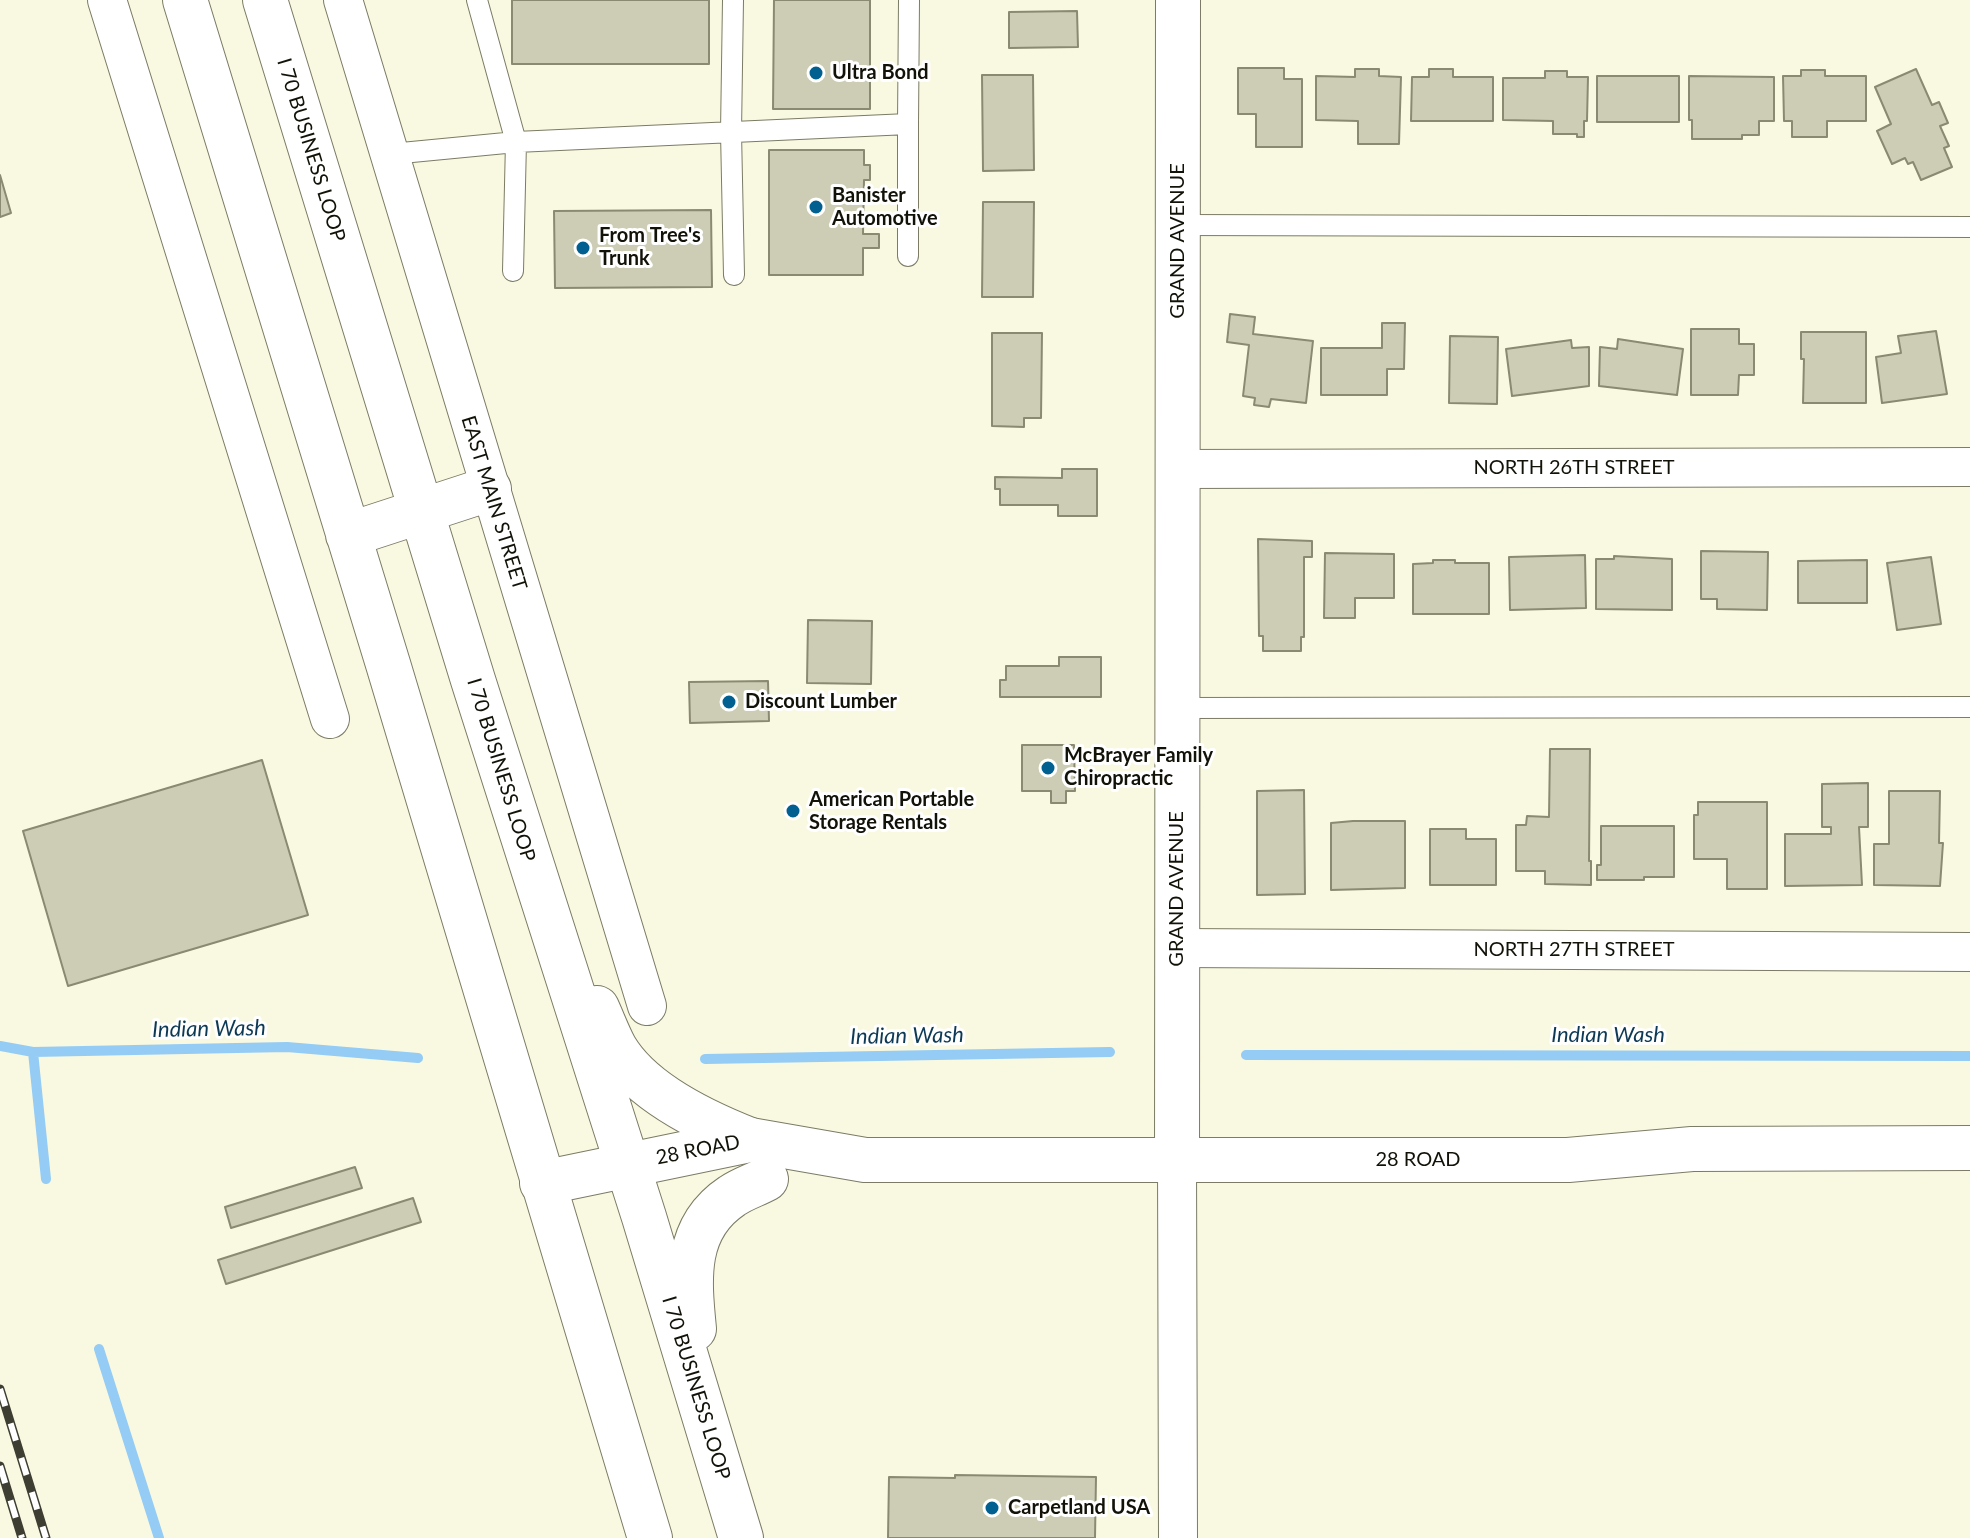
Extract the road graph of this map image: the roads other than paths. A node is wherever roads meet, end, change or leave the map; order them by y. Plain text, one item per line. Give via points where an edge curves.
1 (107, 0) edge
2 (185, 0) edge
3 (265, 0) edge
4 (343, 0) edge
5 (477, 0) edge
6 (733, 0) edge
7 (909, 0) edge
8 (1178, 0) edge
9 (908, 124) junction
10 (731, 132) junction
11 (516, 142) junction
12 (391, 154) junction
13 (1178, 225) junction
14 (1970, 227) edge
15 (908, 256) dead end
16 (513, 271) dead end
17 (734, 275) dead end
18 (1970, 467) edge
19 (1178, 469) junction
20 (489, 489) junction
21 (422, 511) junction
22 (348, 535) junction
23 (1970, 707) edge
24 (1177, 708) junction
25 (330, 719) dead end
26 (529, 860) junction
27 (1177, 948) junction
28 (1970, 952) edge
29 (647, 1006) dead end
30 (1970, 1148) edge
31 (1177, 1159) junction
32 (758, 1160) junction
33 (627, 1164) junction
34 (542, 1183) junction
35 (701, 1407) junction
36 (650, 1538) edge
37 (741, 1538) edge
38 (1178, 1538) edge

1 - 25 street
2 - 22 main road
3 - 21 main road, I 70 BUSINESS LOOP
4 - 12 street, EAST MAIN STREET
5 - 11 lane
6 - 10 lane
7 - 9 lane
8 - 13 main road, GRAND AVENUE
9 - 10 lane
9 - 15 lane
10 - 11 lane
10 - 17 lane
11 - 12 lane
11 - 16 lane
12 - 20 street, EAST MAIN STREET
13 - 14 lane
13 - 19 main road, GRAND AVENUE
18 - 19 street, NORTH 26TH STREET
19 - 24 main road, GRAND AVENUE
20 - 21 main road
20 - 29 street, EAST MAIN STREET
21 - 22 main road
21 - 26 main road, I 70 BUSINESS LOOP
22 - 34 main road
23 - 24 lane
24 - 27 main road, GRAND AVENUE
26 - 32 main road via 616,1050 663,1095 718,1127
26 - 33 main road, I 70 BUSINESS LOOP
27 - 28 street, NORTH 27TH STREET
27 - 31 main road, GRAND AVENUE
30 - 31 main road, 28 ROAD via 1692,1149 1568,1160
31 - 32 main road, 28 ROAD
31 - 38 street, GRAND AVENUE
32 - 33 main road, 28 ROAD
32 - 35 main road via 695,1241 690,1291
33 - 34 main road, 28 ROAD
33 - 35 main road, I 70 BUSINESS LOOP
34 - 36 main road
35 - 37 main road, I 70 BUSINESS LOOP

